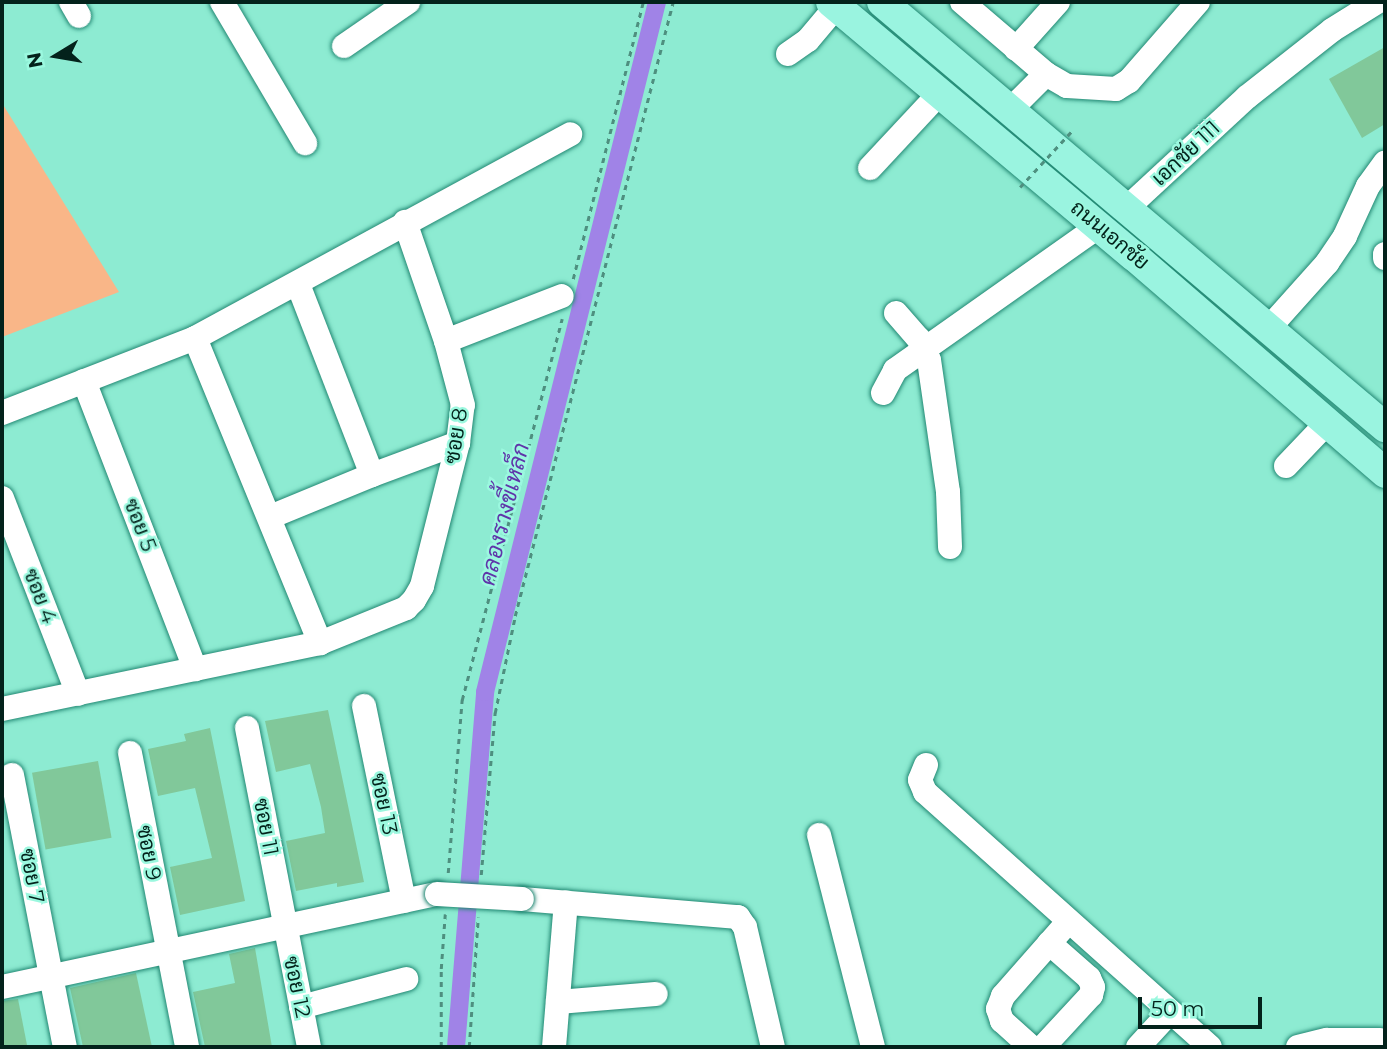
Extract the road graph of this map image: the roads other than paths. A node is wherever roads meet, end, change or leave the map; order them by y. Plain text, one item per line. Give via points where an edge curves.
1 (222, 2) edge
2 (408, 2) edge
3 (882, 2) edge
4 (962, 2) edge
5 (1058, 2) edge
6 (1377, 2) edge
7 (836, 3) edge
8 (1193, 4) edge
9 (344, 46) dead end
10 (1016, 49) junction
11 (788, 54) dead end
12 (1046, 74) junction
13 (940, 93) junction
14 (1010, 110) junction
15 (570, 134) dead end
16 (305, 143) dead end
17 (1385, 163) edge
18 (870, 168) dead end
19 (1126, 209) junction
20 (405, 222) junction
21 (1099, 226) junction
22 (298, 284) junction
23 (566, 297) road end
24 (896, 313) dead end
25 (1268, 328) junction
26 (195, 338) junction
27 (446, 341) junction
28 (924, 351) junction
29 (84, 382) junction
30 (883, 393) dead end
31 (2, 413) edge
32 (1327, 423) junction
33 (1385, 427) edge
34 (458, 443) junction
35 (1286, 466) dead end
36 (1385, 473) edge
37 (372, 475) junction
38 (2, 498) edge
39 (270, 517) junction
40 (950, 547) dead end
41 (320, 643) junction
42 (195, 669) junction
43 (78, 694) junction
44 (364, 706) dead end
45 (2, 709) edge
46 (247, 728) dead end
47 (130, 753) dead end
48 (926, 765) dead end
49 (12, 775) dead end
50 (819, 835) dead end
51 (404, 901) junction
52 (566, 902) junction
53 (1068, 922) junction
54 (284, 927) junction
55 (1049, 943) junction
56 (169, 952) junction
57 (52, 977) junction
58 (406, 979) dead end
59 (2, 987) edge
60 (656, 994) dead end
61 (558, 1002) junction
62 (300, 1007) junction
63 (1170, 1012) junction
64 (1382, 1040) edge
65 (65, 1047) edge
66 (187, 1047) edge
67 (309, 1047) edge
68 (554, 1047) edge
69 (773, 1047) edge
70 (873, 1047) edge
71 (1031, 1047) edge
72 (1043, 1047) edge
73 (1138, 1047) edge
74 (1210, 1047) edge
75 (1298, 1047) edge

1 - 16 street
2 - 9 street
3 - 14 main road, ถนนเอกชัย
4 - 10 street
5 - 10 street
6 - 19 street, เอกชัย 111 via 1332,30 1247,97
7 - 11 street via 808,40
7 - 13 main road, ถนนเอกชัย
8 - 12 street via 1129,81 1116,89 1066,86
10 - 12 street
12 - 14 street
13 - 18 street
13 - 21 main road, ถนนเอกชัย
14 - 19 main road, ถนนเอกชัย
15 - 20 street
17 - 25 street via 1327,263
19 - 25 main road, ถนนเอกชัย
20 - 22 street
20 - 27 street, ซอย 8
21 - 28 street
21 - 32 main road, ถนนเอกชัย
22 - 26 street
22 - 37 street
23 - 27 street
24 - 28 street
25 - 33 main road, ถนนเอกชัย
26 - 29 street
26 - 39 street
27 - 34 street, ซอย 8 via 463,405
28 - 30 street via 895,370
28 - 40 street via 948,492
29 - 31 street
29 - 42 street, ซอย 5
32 - 35 street
32 - 36 main road, ถนนเอกชัย
34 - 37 street
34 - 41 street, ซอย 8 via 422,586 406,608
37 - 39 street
38 - 43 street, ซอย 4
39 - 41 street
41 - 42 street
42 - 43 street
43 - 45 street
44 - 51 street, ซอย 13
46 - 54 street, ซอย 11
47 - 56 street, ซอย 9
48 - 53 street via 920,780 925,792
49 - 57 street, ซอย 7
50 - 70 street
51 - 52 street, bridge via 444,890
51 - 54 street
52 - 61 street
52 - 69 street via 738,917 745,927
53 - 55 street
53 - 63 street
54 - 56 street
54 - 62 street, ซอย 12
55 - 71 street via 1003,996 998,1009 1002,1021
55 - 72 street via 1089,978 1093,987 1091,995
56 - 57 street
56 - 66 street, ซอย 9
57 - 59 street
57 - 65 street
58 - 62 street
60 - 61 street
61 - 68 street
62 - 67 street, ซอย 12
63 - 73 street
63 - 74 street
64 - 75 street via 1327,1040

